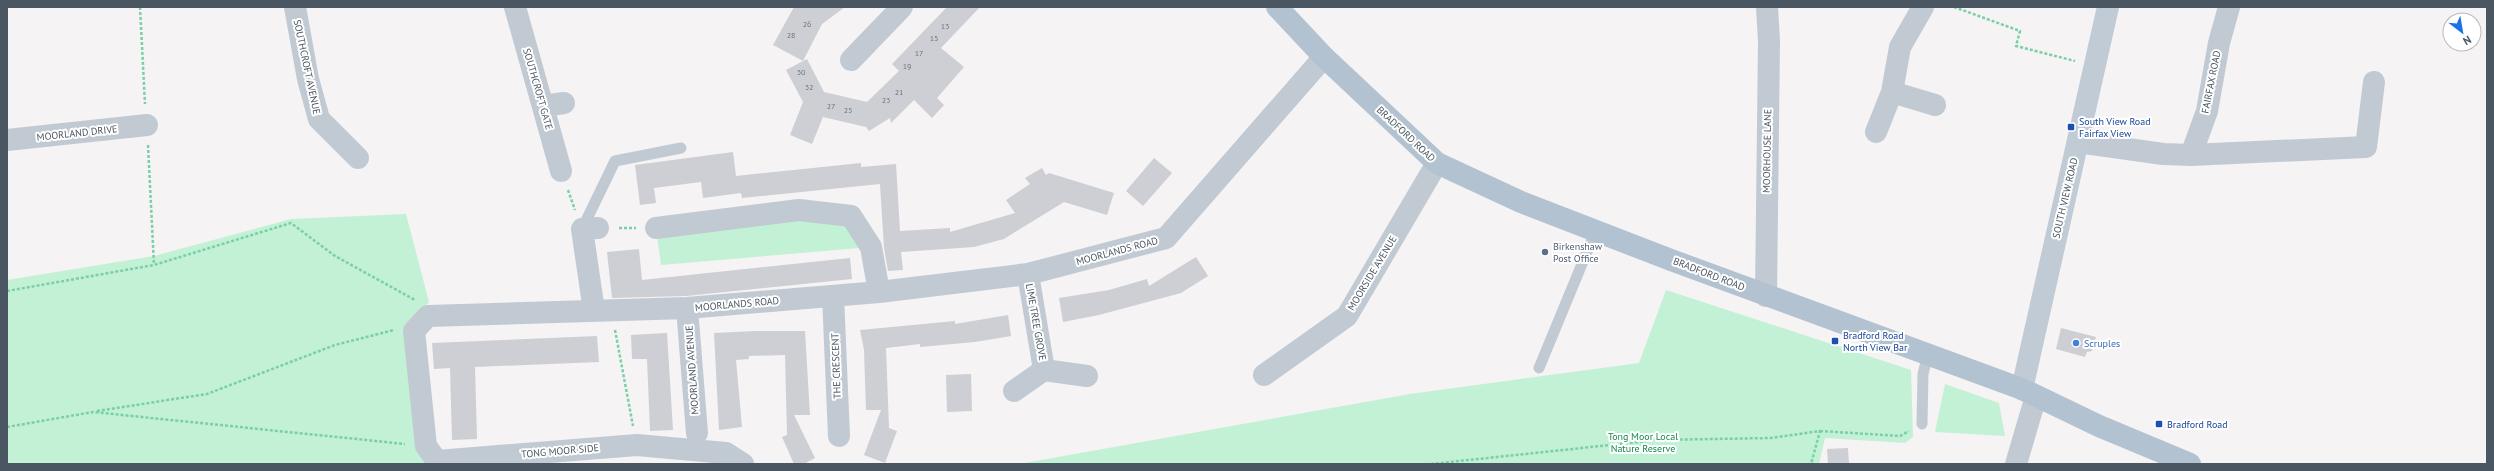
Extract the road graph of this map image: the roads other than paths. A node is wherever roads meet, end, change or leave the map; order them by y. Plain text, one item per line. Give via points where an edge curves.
1 (295, 7) edge
2 (515, 7) edge
3 (902, 7) edge
4 (1277, 7) edge
5 (1767, 7) edge
6 (1923, 7) edge
7 (2108, 7) edge
8 (2229, 7) edge
9 (1324, 57) junction
10 (851, 60) dead end
11 (2374, 82) dead end
12 (1892, 92) junction
13 (1934, 104) dead end
14 (147, 125) dead end
15 (1876, 132) dead end
16 (7, 140) edge
17 (2078, 142) junction
18 (681, 148) dead end
19 (2191, 156) junction
20 (360, 158) dead end
21 (1437, 163) junction
22 (561, 171) road end
23 (590, 228) joint
24 (656, 228) road end
25 (1596, 230) junction
26 (1028, 274) junction
27 (879, 292) junction
28 (833, 296) junction
29 (1766, 296) junction
30 (687, 308) junction
31 (603, 312) junction
32 (1928, 354) junction
33 (1539, 368) dead end
34 (1044, 370) junction
35 (1264, 375) dead end
36 (1087, 376) dead end
37 (1014, 392) dead end
38 (2029, 392) junction
39 (1922, 424) road end
40 (697, 433) dead end
41 (839, 436) dead end
42 (426, 446) joint
43 (743, 464) edge
44 (2016, 464) edge
45 (2190, 464) edge

1 - 20 street, SOUTHCROFT AVENUE via 318,119
2 - 22 street, SOUTHCROFT GATE via 554,104
3 - 10 street
4 - 9 main road, BRADFORD ROAD
5 - 29 street, MOORHOUSE LANE via 1769,41
6 - 12 street via 1900,47
7 - 17 street, SOUTH VIEW ROAD
8 - 19 street, FAIRFAX ROAD via 2219,43 2207,111
9 - 21 main road, BRADFORD ROAD
9 - 26 street, MOORLANDS ROAD via 1166,238
11 - 19 street via 2366,147
12 - 13 street
12 - 15 street
14 - 16 street, MOORLAND DRIVE
17 - 19 street
17 - 38 street, SOUTH VIEW ROAD
18 - 23 lane via 615,160
21 - 25 main road, BRADFORD ROAD via 1521,202
21 - 35 street, MOORSIDE AVENUE via 1347,316
23 - 31 street
24 - 27 street via 799,210 851,216 871,248
25 - 29 main road, BRADFORD ROAD
25 - 33 lane
26 - 27 street, MOORLANDS ROAD
26 - 34 street, LIME TREE GROVE
27 - 28 street, MOORLANDS ROAD
28 - 30 street, MOORLANDS ROAD
28 - 41 street, THE CRESCENT
29 - 32 main road, BRADFORD ROAD
30 - 31 street, MOORLANDS ROAD
30 - 40 street, MOORLAND AVENUE
31 - 42 street, MOORLANDS ROAD via 421,323
32 - 38 main road, BRADFORD ROAD
32 - 39 lane via 1923,374
34 - 36 street, LIME TREE GROVE
34 - 37 street, LIME TREE GROVE
38 - 44 street
38 - 45 main road, BRADFORD ROAD via 2099,426
42 - 43 street, TONG MOOR SIDE via 437,461 636,445 726,453

